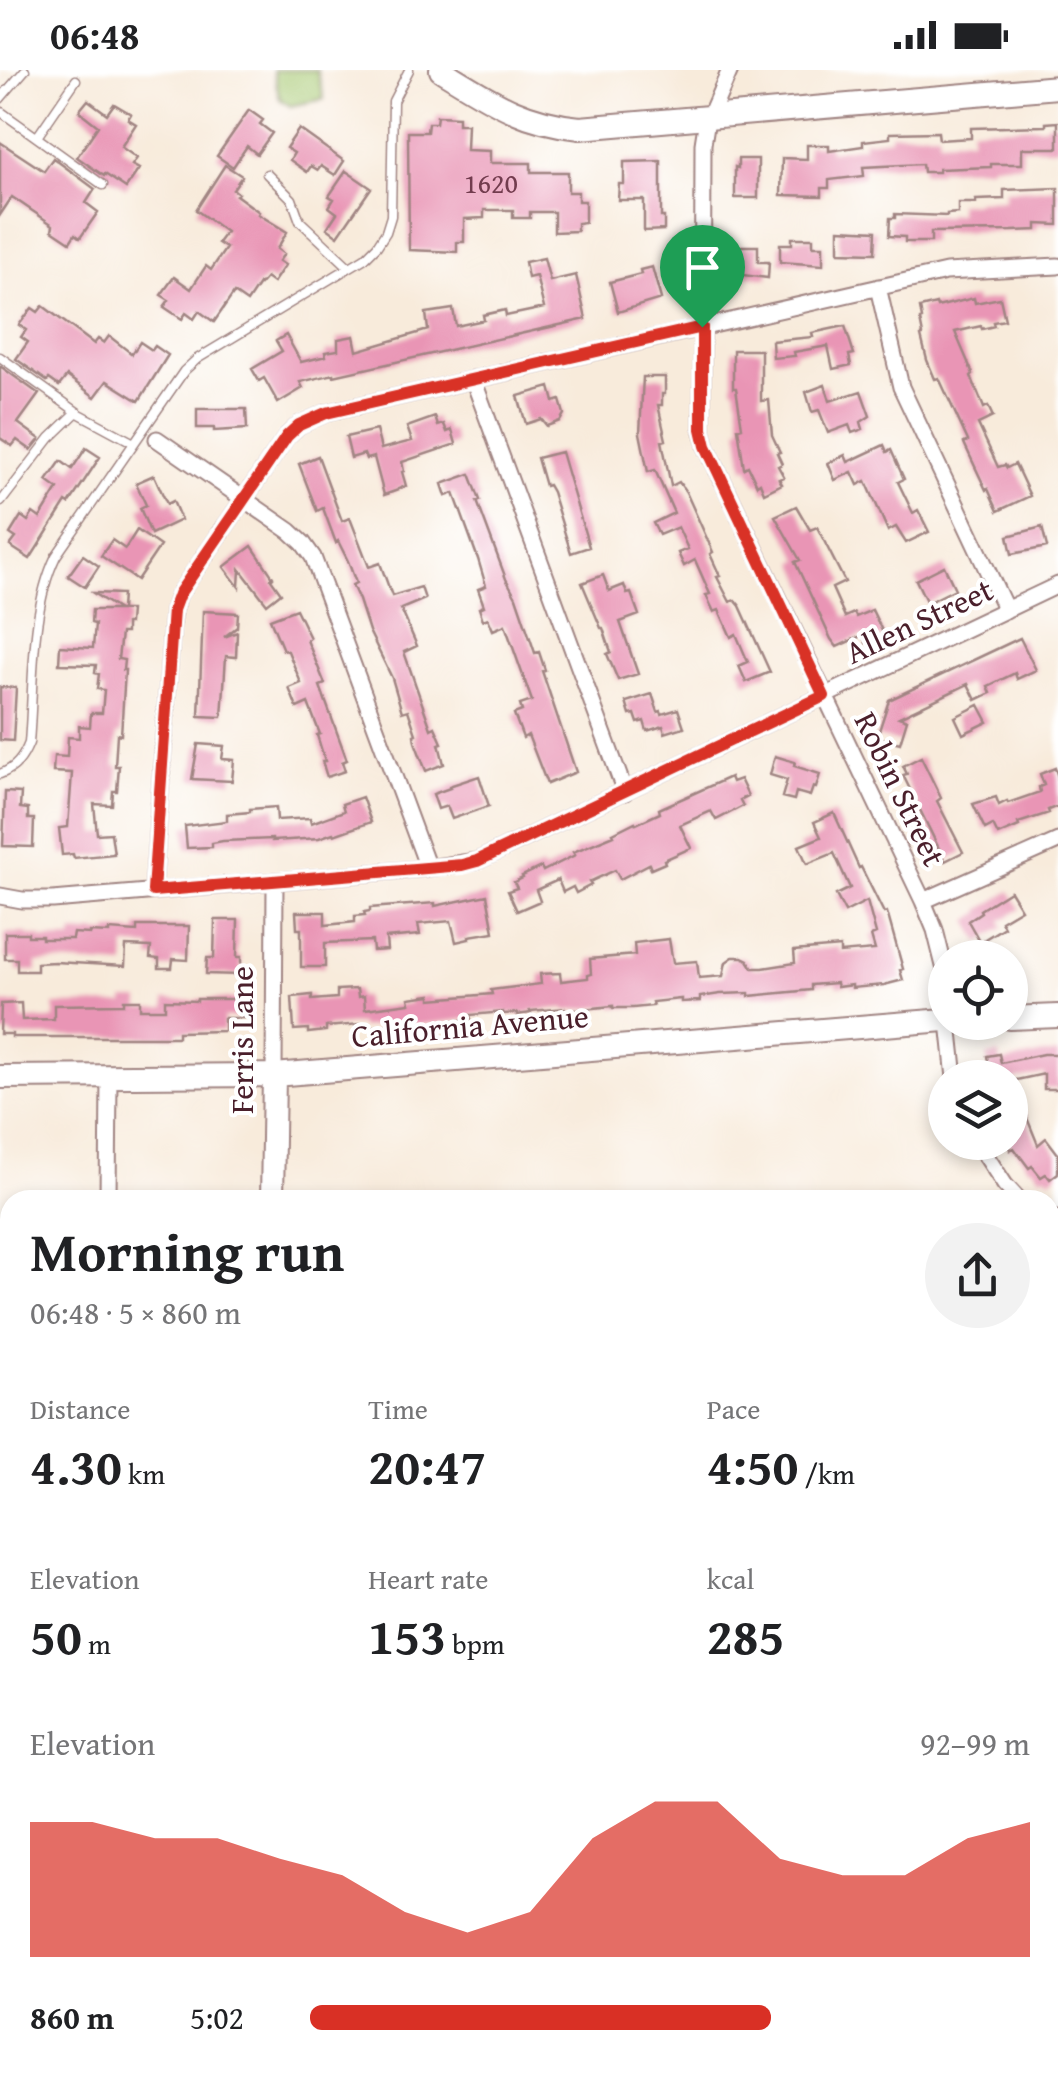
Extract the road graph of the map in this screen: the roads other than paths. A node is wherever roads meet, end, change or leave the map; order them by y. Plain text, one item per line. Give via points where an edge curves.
1 (26, 70) edge
2 (409, 70) edge
3 (730, 70) edge
4 (447, 72) edge
5 (76, 80) dead end
6 (1058, 87) edge
7 (0, 98) edge
8 (0, 111) edge
9 (710, 117) junction
10 (37, 137) junction
11 (267, 174) dead end
12 (103, 185) dead end
13 (1058, 266) edge
14 (350, 267) junction
15 (878, 288) junction
16 (702, 327) junction
17 (0, 357) edge
18 (473, 379) junction
19 (78, 412) junction
20 (157, 439) dead end
21 (134, 443) junction
22 (243, 499) junction
23 (1, 502) edge
24 (1058, 586) edge
25 (1006, 610) junction
26 (824, 696) junction
27 (0, 774) edge
28 (624, 792) junction
29 (1058, 841) edge
30 (428, 868) junction
31 (275, 882) junction
32 (153, 891) junction
33 (0, 896) edge
34 (923, 900) junction
35 (938, 940) edge
36 (1058, 1016) edge
37 (1028, 1017) edge
38 (928, 1022) edge
39 (274, 1074) junction
40 (109, 1076) junction
41 (0, 1078) edge
42 (986, 1160) edge
43 (108, 1190) edge
44 (272, 1190) edge
45 (1011, 1190) edge

1 - 7 lane
2 - 14 lane via 393,101 391,216 377,246
3 - 9 street, Robin Street
4 - 9 street via 502,107 554,125
5 - 10 lane
6 - 9 street
8 - 10 lane
9 - 16 street, Robin Street via 703,144
10 - 12 lane
11 - 14 lane via 292,199 300,220
13 - 15 street via 946,272
14 - 21 lane via 197,359
15 - 16 street
15 - 25 street via 900,387
16 - 18 street
16 - 26 street, Robin Street via 706,446
17 - 19 lane
18 - 22 street via 315,416 287,436
18 - 28 street
19 - 21 lane
19 - 23 lane
20 - 22 street
21 - 27 lane via 46,577 29,743 16,766
22 - 30 street via 290,531 313,557
22 - 32 street via 173,610
24 - 25 street, Allen Street
25 - 26 street, Allen Street
26 - 28 street, Allen Street
26 - 34 street, Robin Street
28 - 30 street, Allen Street via 477,861
29 - 34 street
30 - 31 street, Allen Street
31 - 32 street, Allen Street
31 - 39 street, Ferris Lane
32 - 33 street, Allen Street via 54,900
34 - 35 street, Robin Street
36 - 37 street
38 - 39 street, California Avenue
39 - 40 street, California Avenue
39 - 44 street, Ferris Lane
40 - 41 street, California Avenue
40 - 43 street
42 - 45 street

